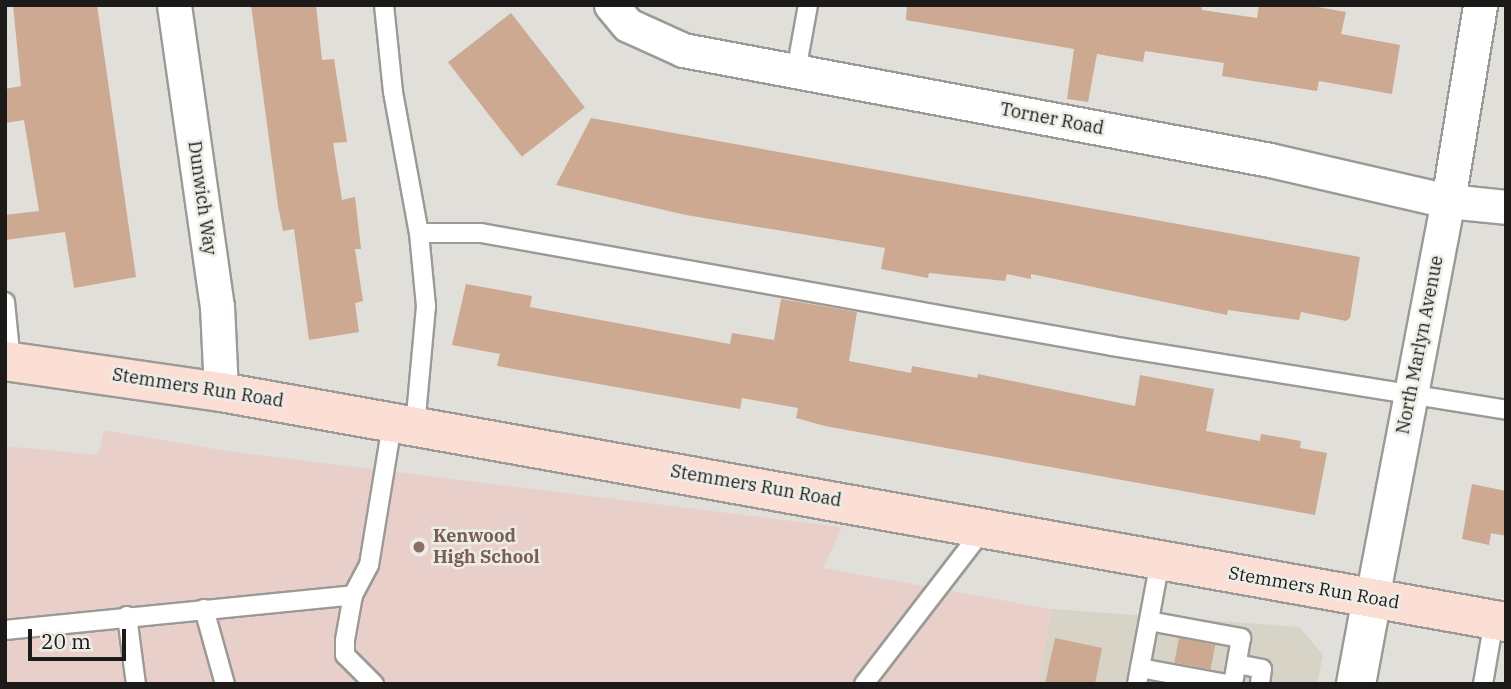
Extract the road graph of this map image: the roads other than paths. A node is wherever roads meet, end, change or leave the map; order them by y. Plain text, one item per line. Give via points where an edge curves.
1 (174, 5) edge
2 (384, 5) edge
3 (611, 5) edge
4 (808, 5) edge
5 (1480, 5) edge
6 (796, 71) junction
7 (1448, 201) junction
8 (1506, 207) edge
9 (419, 233) junction
10 (5, 302) edge
11 (8, 361) edge
12 (221, 392) junction
13 (1411, 392) junction
14 (1506, 410) edge
15 (404, 425) junction
16 (982, 531) junction
17 (1160, 561) junction
18 (353, 595) junction
19 (1372, 598) junction
20 (204, 609) junction
21 (127, 616) junction
22 (1149, 621) junction
23 (1500, 621) edge
24 (5, 630) edge
25 (1237, 664) junction
26 (1138, 676) edge
27 (226, 682) edge
28 (136, 684) edge
29 (374, 684) edge
30 (864, 684) edge
31 (1226, 684) edge
32 (1233, 684) edge
33 (1260, 684) edge
34 (1356, 684) edge
35 (1483, 684) edge

1 - 12 street, Dunwich Way via 217,306
2 - 9 lane via 393,92
3 - 6 street, Torner Road via 628,25 683,50
4 - 6 lane
5 - 7 street, North Marlyn Avenue
6 - 7 street, Torner Road via 1270,160
7 - 8 street, Torner Road
7 - 13 street, North Marlyn Avenue
9 - 13 lane via 481,233 1112,346
9 - 15 lane via 426,306
10 - 11 lane
11 - 12 main road, Stemmers Run Road
12 - 15 main road, Stemmers Run Road
13 - 14 lane
13 - 19 street, North Marlyn Avenue
15 - 16 main road, Stemmers Run Road via 874,506
15 - 18 lane via 369,565
16 - 17 main road, Stemmers Run Road
16 - 30 lane
17 - 19 main road, Stemmers Run Road
17 - 22 lane
18 - 20 lane
18 - 29 lane via 345,655
19 - 23 main road, Stemmers Run Road
19 - 34 street, North Marlyn Avenue
20 - 21 lane
20 - 27 lane
21 - 24 lane
21 - 28 lane
22 - 25 lane via 1241,638
22 - 26 lane
23 - 35 lane
25 - 32 lane
25 - 33 lane via 1262,669
26 - 31 lane

